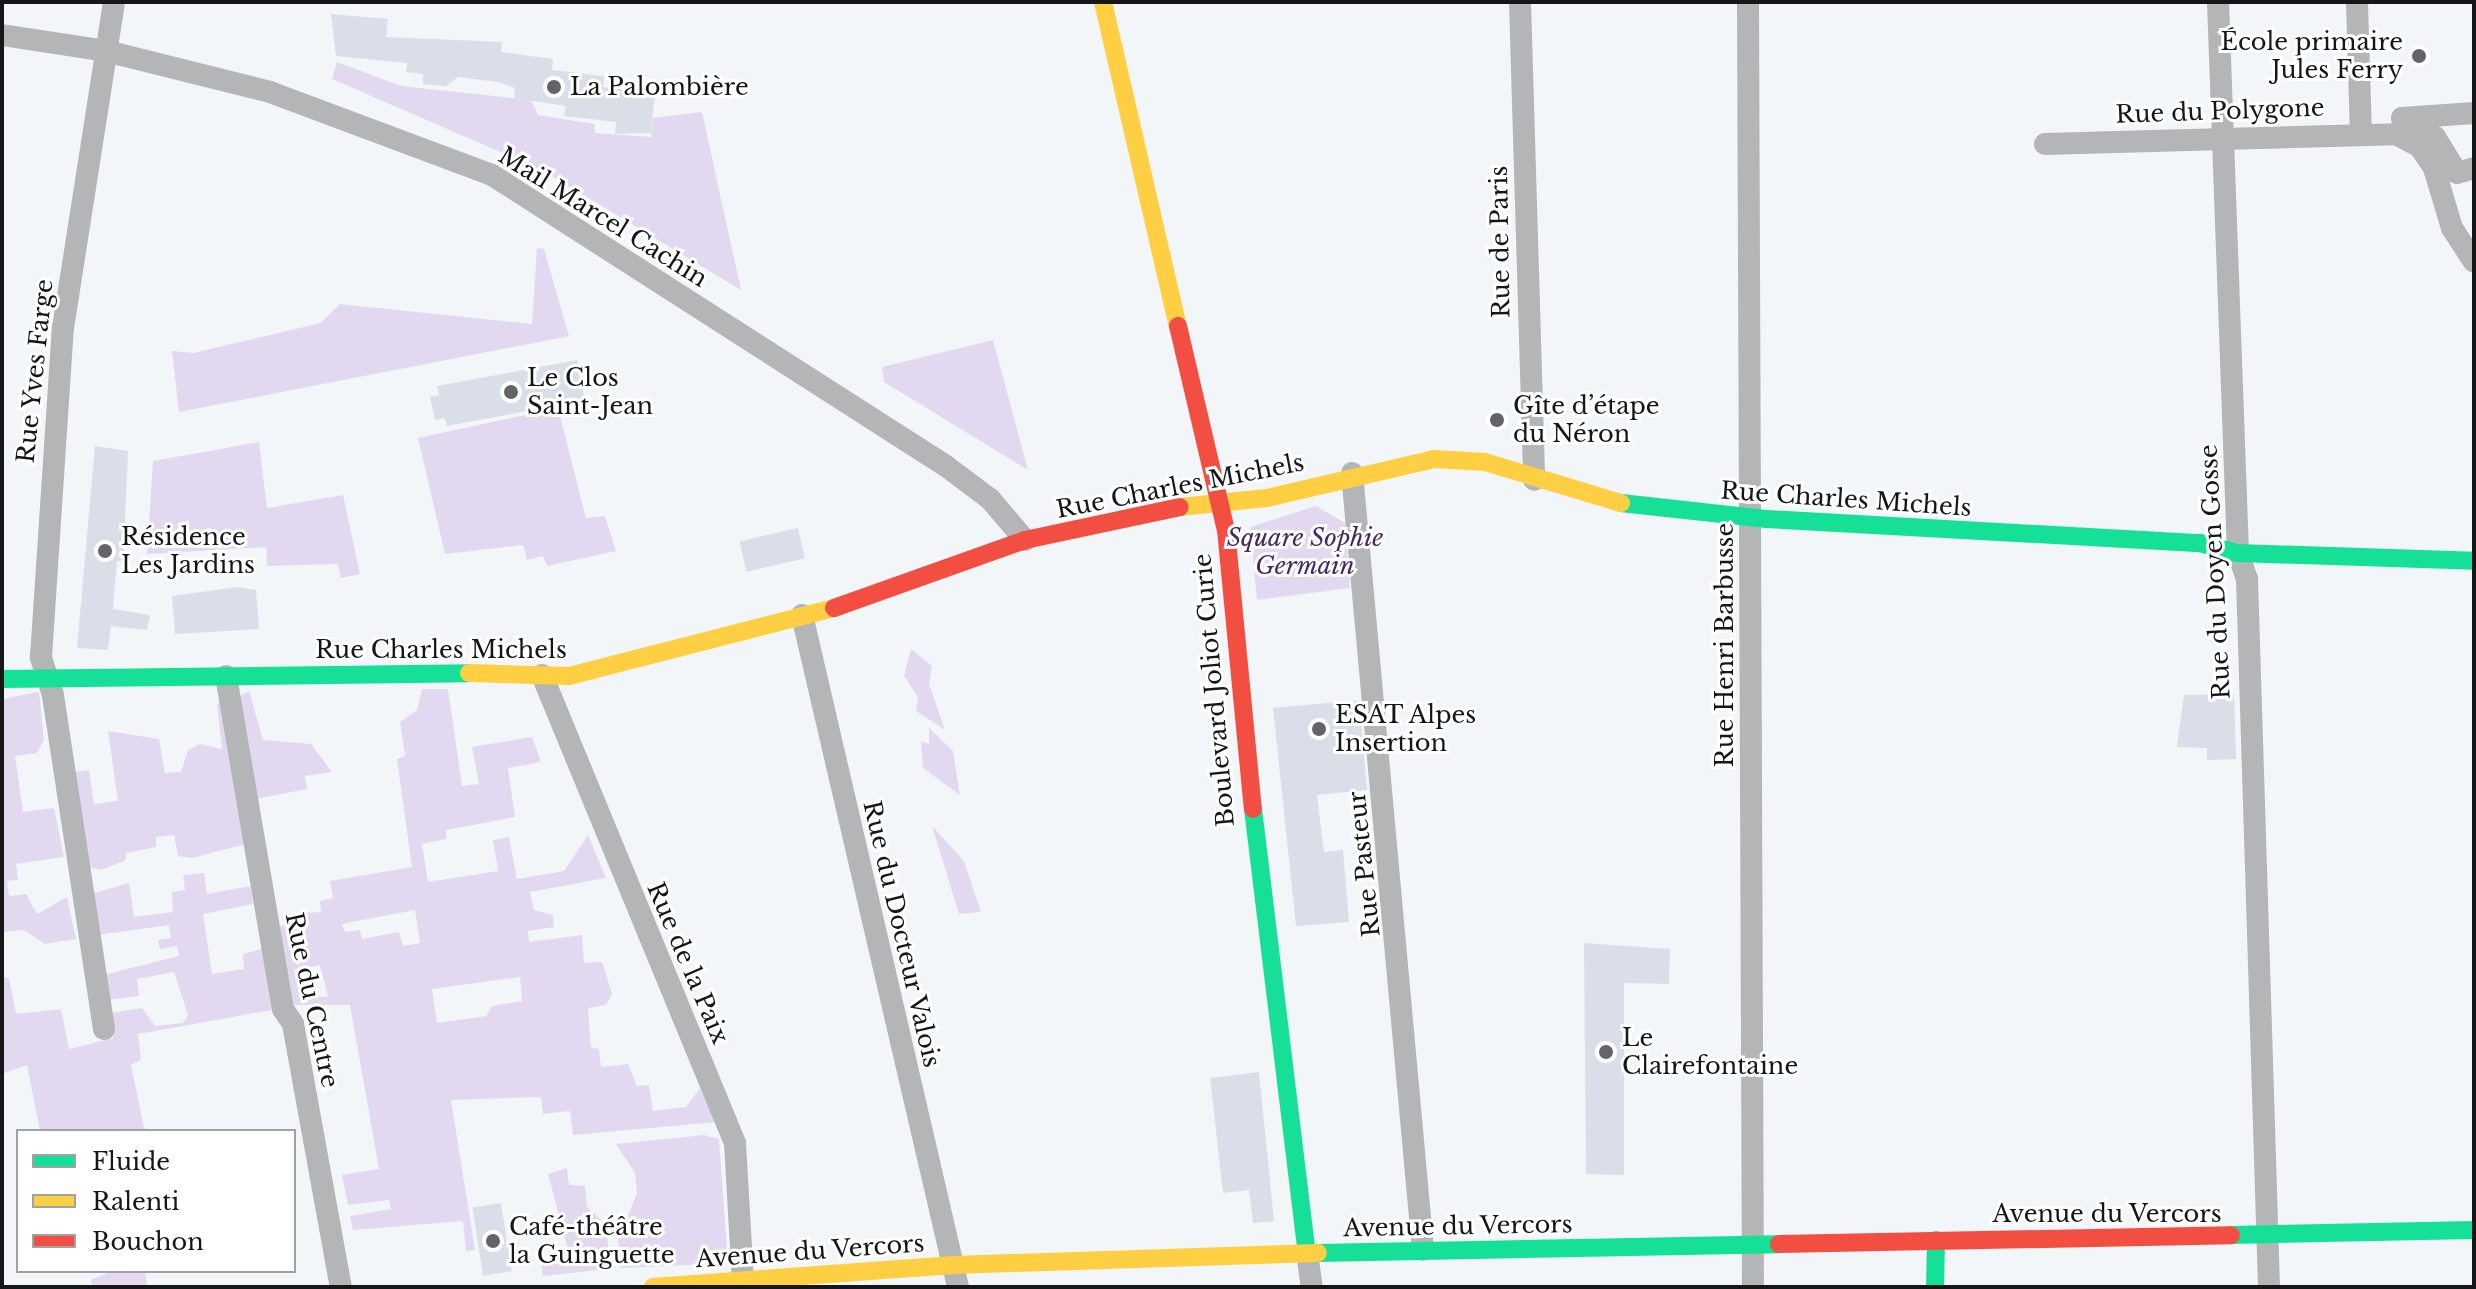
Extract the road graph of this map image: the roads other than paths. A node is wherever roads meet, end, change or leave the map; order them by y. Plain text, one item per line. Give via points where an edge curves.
1 (114, 2) edge
2 (1103, 2) edge
3 (1520, 2) edge
4 (1748, 2) edge
5 (2218, 2) edge
6 (2357, 2) edge
7 (2, 35) edge
8 (106, 51) junction
9 (2474, 113) edge
10 (2361, 133) junction
11 (2225, 138) junction
12 (2045, 144) dead end
13 (2474, 168) edge
14 (2474, 262) edge
15 (1352, 473) junction
16 (1534, 480) junction
17 (1220, 502) junction
18 (1751, 517) junction
19 (1025, 540) junction
20 (2238, 553) junction
21 (2474, 561) edge
22 (802, 615) junction
23 (43, 674) junction
24 (542, 675) junction
25 (226, 676) junction
26 (2, 679) edge
27 (104, 1029) dead end
28 (2474, 1230) edge
29 (2266, 1236) junction
30 (1936, 1240) junction
31 (1753, 1244) junction
32 (1423, 1250) junction
33 (1307, 1253) junction
34 (953, 1265) junction
35 (743, 1281) junction
36 (341, 1287) edge
37 (653, 1287) edge
38 (958, 1287) edge
39 (1312, 1287) edge
40 (1753, 1287) edge
41 (1935, 1287) edge
42 (2269, 1287) edge

1 - 8 street, Rue Yves Farge
2 - 17 street, Boulevard Joliot Curie
3 - 16 street, Rue de Paris
4 - 18 street, Rue Henri Barbusse
5 - 11 street, Rue du Doyen Gosse
6 - 10 street
7 - 8 street, Mail Marcel Cachin
8 - 19 street, Mail Marcel Cachin via 293,100 492,175 946,466 990,499
8 - 23 street, Rue Yves Farge via 54,419
9 - 13 street via 2402,118 2435,137 2457,173
10 - 11 street, Rue du Polygone
10 - 14 street, Rue du Polygone via 2396,134 2420,147 2434,168 2452,228
11 - 12 street, Rue du Polygone
11 - 20 street, Rue du Doyen Gosse
15 - 16 street, Rue Charles Michels via 1458,458
15 - 17 street, Rue Charles Michels via 1267,498
15 - 32 street, Rue Pasteur
16 - 18 street, Rue Charles Michels via 1621,503
17 - 19 street, Rue Charles Michels
17 - 33 street, Boulevard Joliot Curie via 1236,592 1272,1001
18 - 20 street, Rue Charles Michels via 2200,543
18 - 31 street, Rue Henri Barbusse
19 - 22 street, Rue Charles Michels via 873,598
20 - 21 street, Rue Charles Michels
20 - 29 street, Rue du Doyen Gosse via 2247,579
22 - 24 street, Rue Charles Michels via 569,676
22 - 34 street, Rue du Docteur Valois
23 - 25 street, Rue Charles Michels
23 - 26 street, Rue Charles Michels
23 - 27 street, Rue Yves Farge via 53,695
24 - 25 street, Rue Charles Michels via 380,670
24 - 35 street, Rue de la Paix via 735,1143
25 - 36 street, Rue du Centre via 283,1009 293,1024
28 - 29 street, Avenue du Vercors
29 - 30 street, Avenue du Vercors
29 - 42 street, Rue du Doyen Gosse
30 - 31 street, Avenue du Vercors
30 - 41 street
31 - 32 street, Avenue du Vercors
31 - 40 street, Rue Henri Barbusse
32 - 33 street, Avenue du Vercors
33 - 34 street, Avenue du Vercors
33 - 39 street, Boulevard Joliot Curie
34 - 35 street, Avenue du Vercors
34 - 38 street, Rue du Docteur Valois
35 - 37 street, Avenue du Vercors

